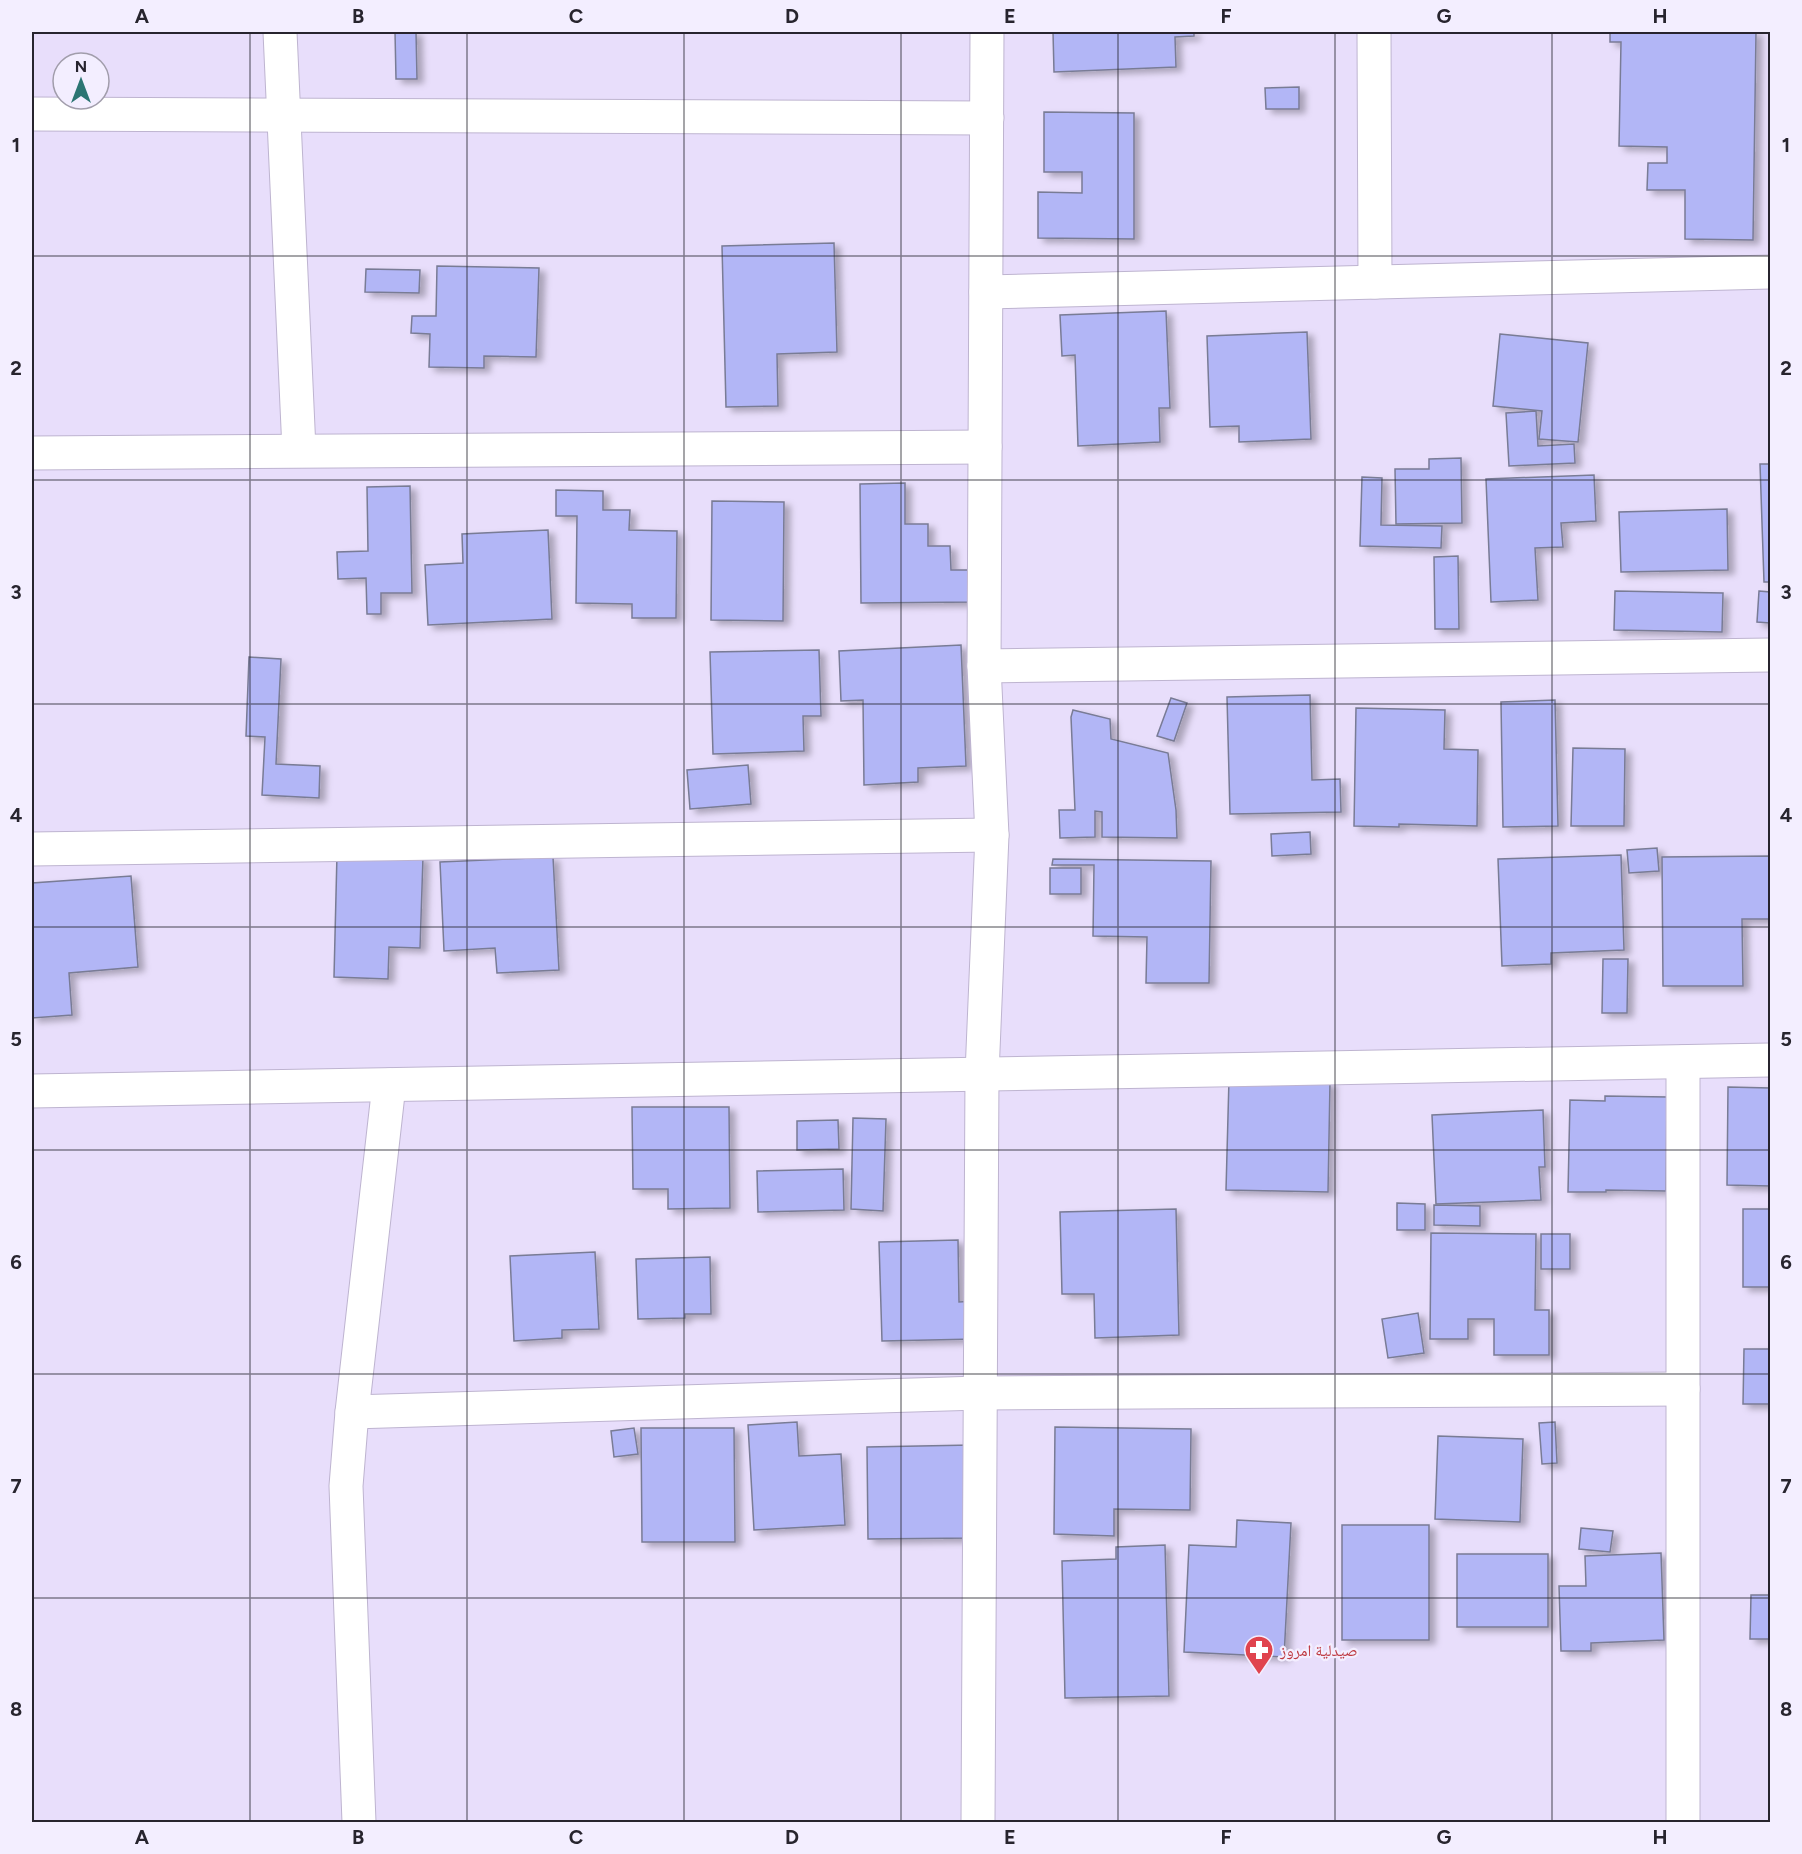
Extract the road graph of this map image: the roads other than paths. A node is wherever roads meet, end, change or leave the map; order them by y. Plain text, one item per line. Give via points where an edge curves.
1 (280, 32) edge
2 (987, 32) edge
3 (1374, 32) edge
4 (32, 114) edge
5 (284, 116) junction
6 (987, 118) junction
7 (1770, 272) edge
8 (1375, 282) junction
9 (986, 292) junction
10 (985, 447) junction
11 (299, 450) junction
12 (32, 453) edge
13 (1770, 655) edge
14 (984, 666) junction
15 (992, 835) junction
16 (32, 849) edge
17 (1770, 1060) edge
18 (1683, 1062) junction
19 (982, 1074) junction
20 (389, 1085) junction
21 (32, 1091) edge
22 (1683, 1389) junction
23 (980, 1393) junction
24 (352, 1412) junction
25 (359, 1822) edge
26 (978, 1822) edge
27 (1683, 1822) edge

1 - 5 street
2 - 6 street
3 - 8 street
4 - 5 street
5 - 6 street
5 - 11 street
6 - 9 street
7 - 8 street
8 - 9 street
9 - 10 street
10 - 11 street
10 - 14 street
11 - 12 street
13 - 14 street
14 - 15 street
15 - 16 street
15 - 19 street
17 - 18 street
18 - 19 street
18 - 22 street
19 - 20 street
19 - 23 street
20 - 21 street
20 - 24 street
22 - 23 street
22 - 27 street
23 - 24 street
23 - 26 street
24 - 25 street via 346,1486

